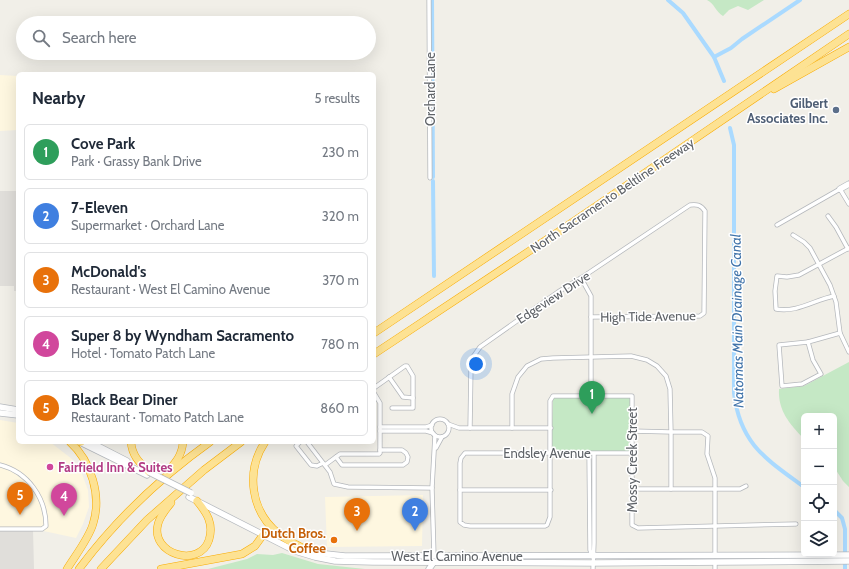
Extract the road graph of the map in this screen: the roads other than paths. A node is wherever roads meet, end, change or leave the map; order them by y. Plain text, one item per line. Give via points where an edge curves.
1 (429, 0) edge
2 (849, 9) edge
3 (849, 14) edge
4 (849, 34) edge
5 (849, 47) edge
6 (787, 56) junction
7 (732, 113) junction
8 (430, 178) dead end
9 (849, 184) edge
10 (840, 189) junction
11 (849, 204) edge
12 (828, 216) dead end
13 (777, 225) dead end
14 (793, 235) dead end
15 (849, 249) edge
16 (819, 265) junction
17 (582, 278) junction
18 (834, 296) junction
19 (704, 313) joint
20 (591, 316) junction
21 (376, 331) edge
22 (840, 333) junction
23 (808, 342) junction
24 (849, 352) edge
25 (376, 353) edge
26 (591, 356) junction
27 (389, 377) junction
28 (376, 387) edge
29 (591, 395) junction
30 (376, 396) edge
31 (413, 398) junction
32 (0, 407) edge
33 (392, 408) dead end
34 (16, 410) edge
35 (0, 413) edge
36 (16, 415) edge
37 (448, 424) junction
38 (432, 425) junction
39 (459, 428) junction
40 (470, 428) junction
41 (512, 428) junction
42 (551, 428) junction
43 (380, 429) junction
44 (632, 431) junction
45 (671, 432) junction
46 (448, 433) junction
47 (434, 434) junction
48 (442, 437) junction
49 (72, 444) edge
50 (84, 444) edge
51 (94, 444) edge
52 (131, 444) edge
53 (183, 444) edge
54 (208, 444) edge
55 (238, 444) edge
56 (264, 444) edge
57 (298, 444) edge
58 (309, 444) edge
59 (380, 450) junction
60 (434, 451) junction
61 (551, 453) junction
62 (632, 453) junction
63 (592, 454) junction
64 (336, 457) junction
65 (324, 464) junction
66 (0, 465) edge
67 (148, 474) junction
68 (746, 486) dead end
69 (432, 488) junction
70 (632, 489) junction
71 (671, 489) junction
72 (151, 490) junction
73 (460, 490) junction
74 (551, 490) junction
75 (715, 490) junction
76 (176, 494) junction
77 (190, 495) junction
78 (197, 501) junction
79 (796, 524) dead end
80 (715, 526) junction
81 (0, 530) edge
82 (264, 533) junction
83 (307, 550) junction
84 (849, 555) edge
85 (434, 556) junction
86 (592, 556) junction
87 (715, 556) junction
88 (831, 558) junction
89 (849, 561) edge
90 (434, 562) junction
91 (715, 562) junction
92 (593, 566) edge
93 (67, 569) edge
94 (79, 569) edge
95 (101, 569) edge
96 (161, 569) edge
97 (429, 569) edge
98 (437, 569) edge
99 (715, 569) edge

1 - 8 street, Orchard Lane
2 - 6 highway
3 - 6 highway, North Sacramento Beltline Freeway
4 - 7 highway, North Sacramento Beltline Freeway
5 - 7 highway
6 - 21 highway, North Sacramento Beltline Freeway
7 - 25 highway, North Sacramento Beltline Freeway
9 - 10 main road
10 - 11 street
10 - 13 street
12 - 15 street
14 - 16 street via 806,244
15 - 16 street
16 - 18 street
16 - 18 street via 799,275 777,276 776,309 804,307
17 - 19 street, Edgeview Drive via 690,205 696,204 705,212
17 - 20 street via 591,296
17 - 40 street, Edgeview Drive via 476,351 471,366
18 - 22 street
19 - 20 street, High Tide Avenue via 700,316
20 - 26 street
22 - 23 street
22 - 24 street
23 - 23 street via 779,345 782,386 802,384 821,374 813,360
26 - 29 street
26 - 41 street via 541,359 527,366 518,377 512,394
26 - 45 street via 631,356 647,360 657,366 666,376 670,388
27 - 28 street
27 - 31 street via 403,397
27 - 31 street via 407,366 413,376
29 - 42 street via 553,396 550,401
29 - 44 street, Mossy Creek Street via 632,396
30 - 43 street via 380,403
31 - 33 street via 413,408
32 - 34 main road
35 - 36 main road
37 - 38 street via 441,420
37 - 39 street
37 - 46 street
38 - 43 street
38 - 47 street
39 - 40 street
39 - 46 street
40 - 41 street
41 - 42 street
42 - 61 street
43 - 47 street via 426,431
43 - 59 street
44 - 45 street
44 - 62 street, Mossy Creek Street
45 - 71 street
45 - 75 street via 706,433 707,454 715,478
46 - 48 street
47 - 48 street
47 - 60 street
48 - 60 street
49 - 93 highway via 88,468 95,492 96,509 94,523
50 - 67 main road, West El Camino Avenue
51 - 67 main road, West El Camino Avenue
52 - 67 highway via 135,458
53 - 72 highway via 179,458
54 - 72 highway
55 - 76 highway
56 - 83 highway via 257,457 253,474 253,490 258,509 280,535
57 - 65 street via 296,446 311,465
58 - 65 street
59 - 64 street via 379,454 340,454
59 - 64 street via 402,450 406,452 407,462 403,465 342,465
60 - 69 street
61 - 63 street, Endsley Avenue
61 - 73 street, Endsley Avenue via 465,453 460,463
61 - 74 street
62 - 63 street, Endsley Avenue
62 - 70 street, Mossy Creek Street
63 - 86 street
64 - 65 street
65 - 69 street via 332,475 334,484 348,487
66 - 81 street via 19,473 35,488 44,508 46,522 42,529
67 - 77 main road, West El Camino Avenue
68 - 75 street via 740,489
69 - 85 street
70 - 71 street
70 - 80 street, Mossy Creek Street via 632,525 638,528
71 - 75 street
72 - 94 highway via 107,535
73 - 74 street
73 - 74 street via 460,522 464,525 538,526 548,525
75 - 80 street
76 - 78 highway via 159,520 157,531 163,546 178,556 197,554 205,547 209,538 210,520
76 - 95 highway via 146,520
77 - 78 main road, West El Camino Avenue
77 - 82 main road, West El Camino Avenue
78 - 82 main road, West El Camino Avenue
79 - 80 street
80 - 87 street
82 - 83 main road, West El Camino Avenue
82 - 90 main road, West El Camino Avenue via 295,551 335,561
82 - 96 highway via 255,546 242,554
83 - 85 main road, West El Camino Avenue via 345,556
84 - 88 main road, West El Camino Avenue
85 - 86 main road, West El Camino Avenue
85 - 90 main road
86 - 87 main road, West El Camino Avenue
86 - 92 street
87 - 88 main road, West El Camino Avenue
88 - 89 main road, West El Camino Avenue
88 - 91 main road, West El Camino Avenue
90 - 92 main road, West El Camino Avenue
90 - 97 main road
90 - 98 main road
91 - 92 main road, West El Camino Avenue
91 - 99 street

